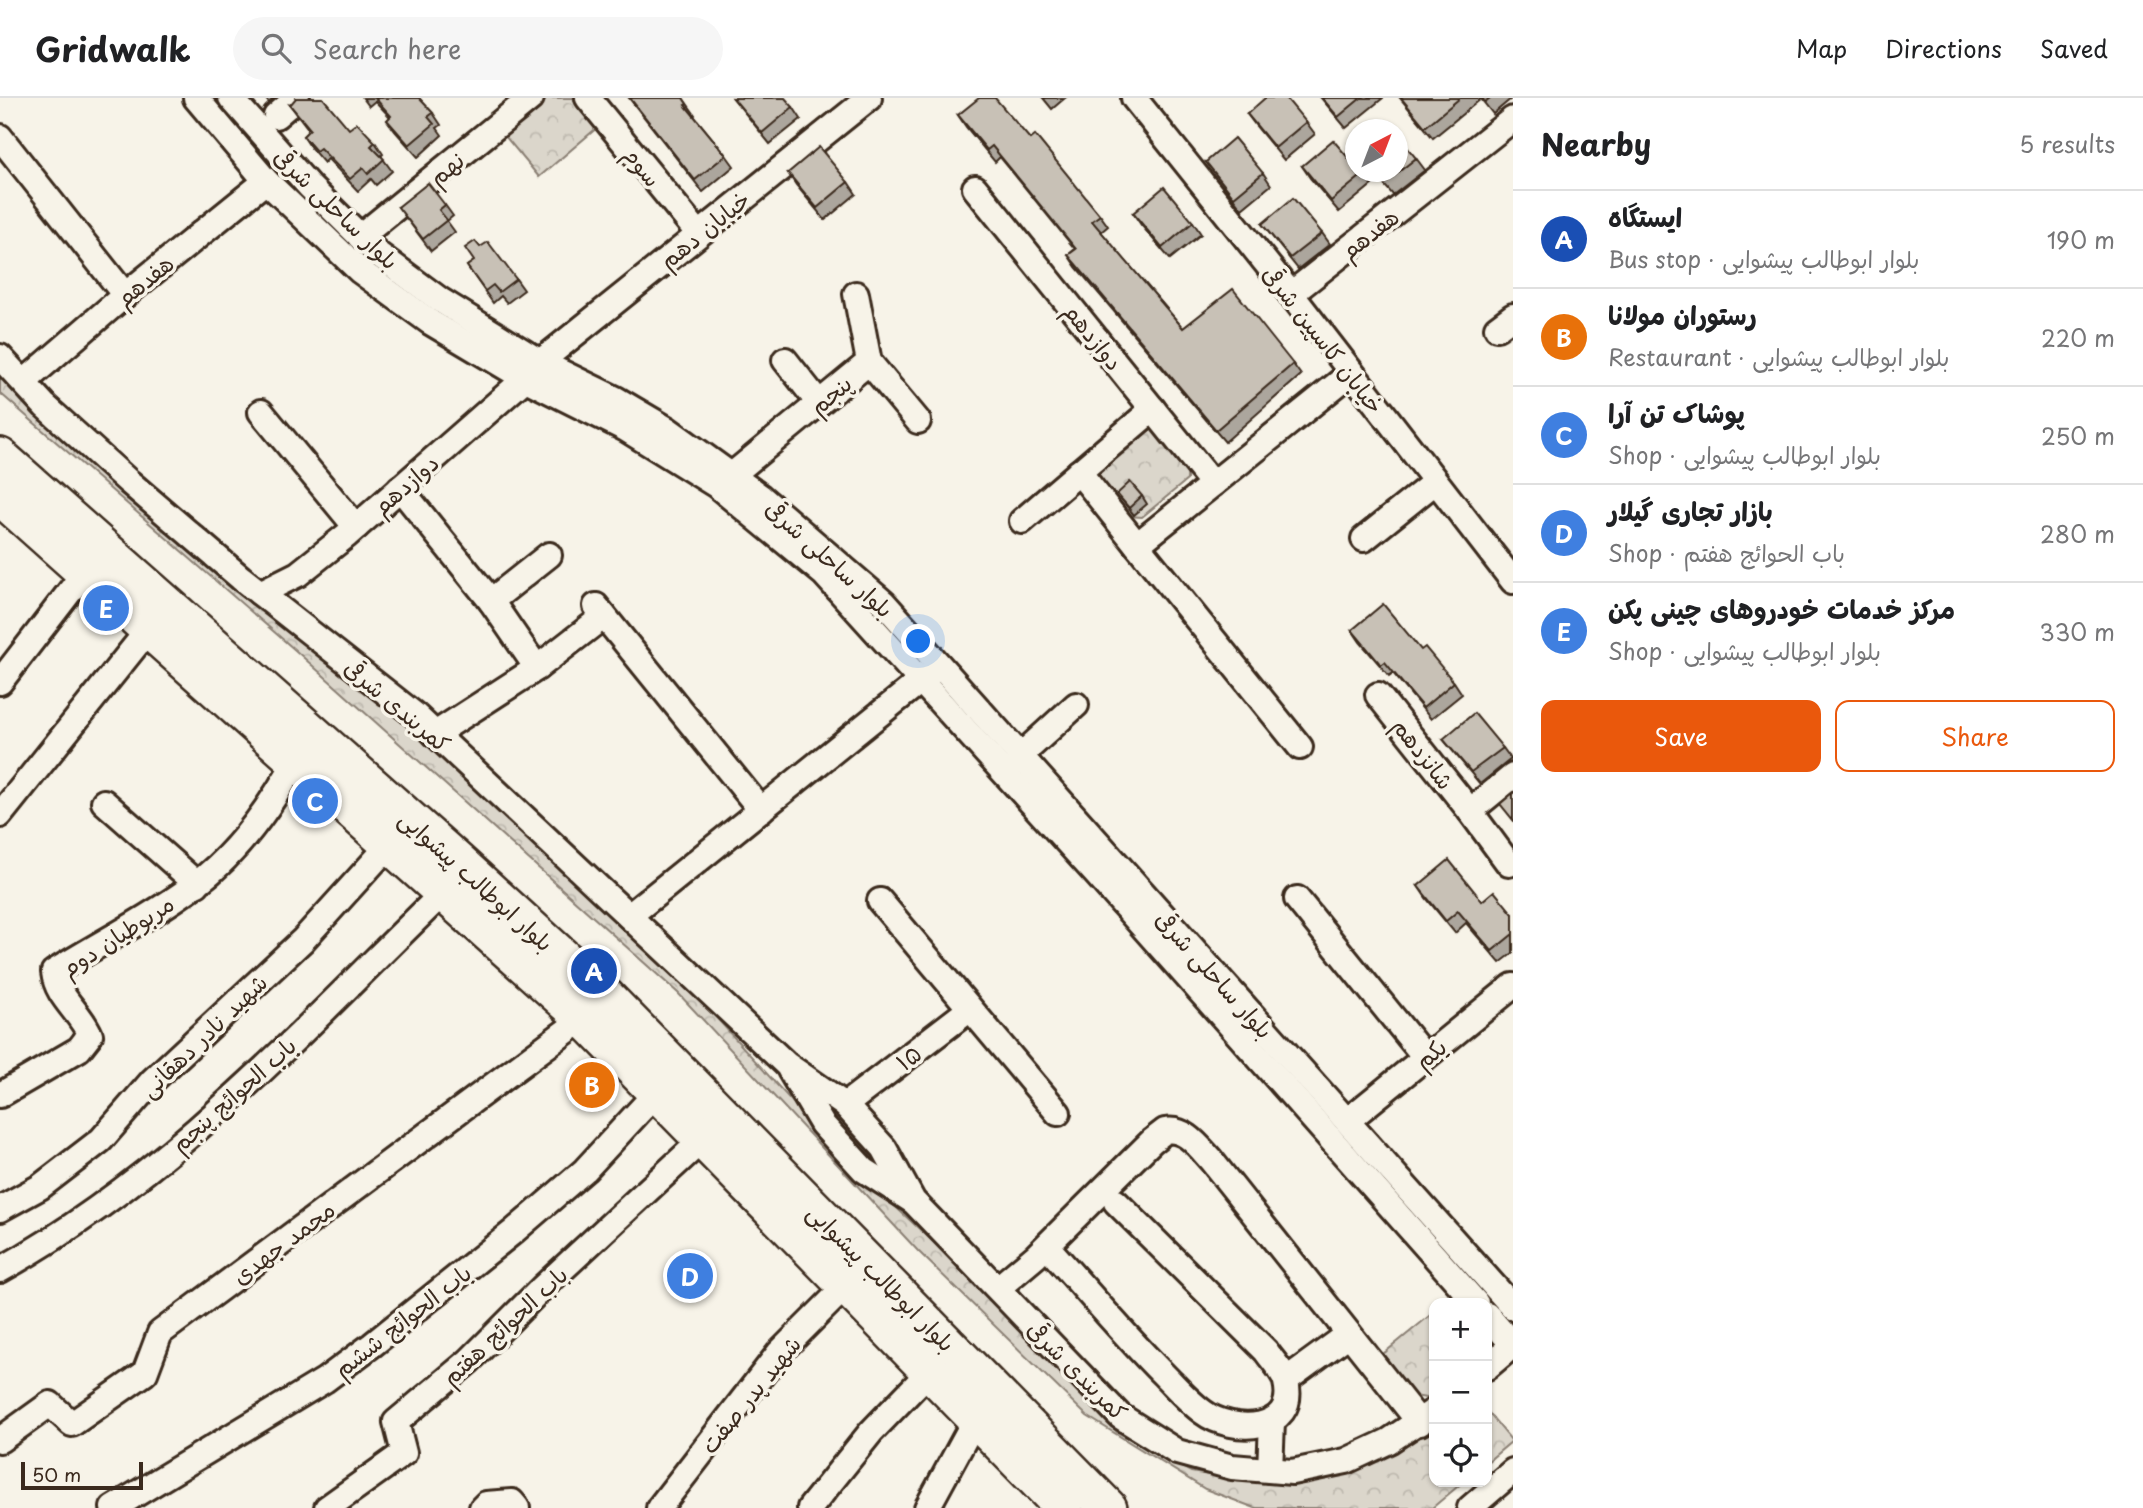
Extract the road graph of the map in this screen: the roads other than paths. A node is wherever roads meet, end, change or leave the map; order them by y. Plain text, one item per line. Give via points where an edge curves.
1 (196, 98) edge
2 (231, 98) edge
3 (296, 98) edge
4 (531, 98) edge
5 (588, 98) edge
6 (869, 98) edge
7 (1134, 98) edge
8 (276, 116) junction
9 (249, 119) junction
10 (1513, 119) edge
11 (0, 137) edge
12 (274, 146) junction
13 (266, 181) junction
14 (975, 188) dead end
15 (698, 233) junction
16 (360, 237) junction
17 (856, 294) dead end
18 (1291, 294) junction
19 (125, 295) junction
20 (0, 356) edge
21 (785, 360) dead end
22 (869, 362) junction
23 (533, 370) junction
24 (1351, 373) junction
25 (24, 382) junction
26 (819, 403) junction
27 (1153, 410) junction
28 (261, 412) dead end
29 (918, 421) dead end
30 (0, 457) edge
31 (1080, 472) junction
32 (732, 475) junction
33 (1435, 482) junction
34 (1213, 484) junction
35 (400, 488) junction
36 (0, 496) edge
37 (1022, 521) dead end
38 (356, 527) junction
39 (1364, 539) dead end
40 (1137, 545) junction
41 (550, 555) dead end
42 (85, 572) junction
43 (1513, 581) edge
44 (260, 593) junction
45 (491, 601) junction
46 (149, 629) junction
47 (537, 668) junction
48 (931, 672) junction
49 (0, 682) edge
50 (1378, 695) dead end
51 (1076, 705) dead end
52 (435, 734) junction
53 (1300, 747) dead end
54 (1019, 757) junction
55 (297, 759) junction
56 (1513, 776) edge
57 (104, 802) dead end
58 (4, 805) edge
59 (761, 810) junction
60 (1470, 811) junction
61 (391, 843) junction
62 (1510, 864) dead end
63 (197, 884) junction
64 (445, 891) junction
65 (1297, 900) dead end
66 (880, 901) dead end
67 (629, 916) junction
68 (1513, 986) edge
69 (970, 1009) junction
70 (584, 1018) junction
71 (1425, 1057) junction
72 (786, 1064) junction
73 (658, 1090) junction
74 (0, 1095) edge
75 (845, 1105) junction
76 (1058, 1113) dead end
77 (1347, 1121) junction
78 (703, 1139) junction
79 (914, 1201) junction
80 (1116, 1202) dead end
81 (0, 1209) edge
82 (1052, 1252) dead end
83 (0, 1270) edge
84 (846, 1286) junction
85 (998, 1288) junction
86 (1472, 1298) edge
87 (1513, 1307) edge
88 (1492, 1321) edge
89 (1349, 1334) junction
90 (1513, 1345) edge
91 (1492, 1363) edge
92 (930, 1371) junction
93 (1286, 1380) junction
94 (1427, 1417) edge
95 (976, 1418) junction
96 (1272, 1422) junction
97 (0, 1440) edge
98 (1270, 1470) junction
99 (1513, 1471) edge
100 (113, 1508) edge
101 (327, 1508) edge
102 (482, 1508) edge
103 (517, 1508) edge
104 (659, 1508) edge
105 (810, 1508) edge
106 (927, 1508) edge
107 (1064, 1508) edge
108 (1108, 1508) edge
109 (1470, 1508) edge

1 - 13 street, بلوار ساحلی شرقی
2 - 9 street, بلوار ساحلی شرقی
3 - 8 street
4 - 16 street, نهم
5 - 15 street, سوم
6 - 15 street, خیابان دهم
7 - 18 street, خیابان کاسپین شرقی
8 - 9 street
8 - 12 street
9 - 12 street, بلوار ساحلی شرقی
10 - 18 street, هفدهم
11 - 19 street
12 - 16 street, بلوار ساحلی شرقی
13 - 19 street, هفدهم
13 - 23 street, بلوار ساحلی شرقی via 360,271 430,322
14 - 27 street, دوازدهم
15 - 23 street, خیابان دهم
16 - 23 street, بلوار ساحلی شرقی
17 - 22 street
18 - 24 street, خیابان کاسپین شرقی
19 - 25 street, هفدهم
20 - 25 street, کمربندی شرقی
21 - 26 street
22 - 26 street, پنجم
22 - 29 street, پنجم
23 - 32 street, بلوار ساحلی شرقی via 626,405
23 - 35 street, دوازدهم
23 - 48 street, بلوار ساحلی شرقی via 716,485 824,574
24 - 33 street, خیابان کاسپین شرقی
24 - 34 street
25 - 44 street, کمربندی شرقی via 129,482
26 - 32 street, پنجم
27 - 31 street
27 - 34 street, دوازدهم
28 - 38 street
30 - 108 highway, بلوار ابوطالب پیشوایی via 605,996
31 - 37 street
31 - 40 street
32 - 48 street, بلوار ساحلی شرقی via 883,602
33 - 39 street
33 - 43 street, خیابان کاسپین شرقی
34 - 40 street
35 - 38 street, دوازدهم
35 - 45 street
36 - 42 highway, بلوار ابوطالب پیشوایی
38 - 44 street, دوازدهم via 298,574
40 - 53 street
41 - 45 street
42 - 46 highway, بلوار ابوطالب پیشوایی
42 - 49 street
44 - 52 street, کمربندی شرقی
45 - 47 street
46 - 55 highway, بلوار ابوطالب پیشوایی
46 - 58 street
47 - 52 street
47 - 59 street via 600,611
48 - 54 street, بلوار ساحلی شرقی
48 - 59 street
48 - 86 street, بلوار ساحلی شرقی
50 - 60 street, شانزدهم
51 - 54 street
52 - 67 street, کمربندی شرقی
54 - 77 street, بلوار ساحلی شرقی
55 - 61 highway, بلوار ابوطالب پیشوایی
55 - 63 street, مربوطیان دوم via 246,835
56 - 60 street, شانزدهم
57 - 63 street
59 - 67 street
60 - 62 street, شانزدهم
61 - 64 highway, بلوار ابوطالب پیشوایی
61 - 81 street, شهید نادر دهقانی via 303,940 152,1081 101,1140 40,1187
63 - 74 street, مربوطیان دوم via 54,972 55,987 90,1035 79,1049
64 - 70 highway, بلوار ابوطالب پیشوایی
64 - 83 street, باب الحوائج پنجم via 258,1077 58,1238
65 - 71 street
66 - 69 street
67 - 72 street, کمربندی شرقی
68 - 71 street, یکم
69 - 75 street, ۱۵
69 - 76 street
70 - 73 highway, بلوار ابوطالب پیشوایی
70 - 97 street, محمد جهدی via 160,1333 145,1373 72,1424 50,1404
71 - 77 street, یکم
72 - 75 street, کمربندی شرقی
72 - 79 street, کمربندی شرقی via 822,1124 864,1170
73 - 78 highway, بلوار ابوطالب پیشوایی
73 - 100 street, باب الحوائج ششم via 585,1170 372,1345 325,1380
75 - 79 street, کمربندی شرقی via 884,1148
77 - 87 street, بلوار ساحلی شرقی
78 - 84 highway, بلوار ابوطالب پیشوایی
78 - 101 street, باب الحوائج هفتم via 469,1361 396,1422 404,1453
79 - 85 street, کمربندی شرقی
80 - 93 street via 1266,1351
82 - 96 street via 1149,1360 1204,1413 1250,1427
84 - 92 highway, بلوار ابوطالب پیشوایی
84 - 104 street, شهید پدر صفت via 779,1353
85 - 89 street via 1170,1129 1203,1151
85 - 98 street, کمربندی شرقی via 1120,1416 1177,1451 1232,1467
88 - 90 street
89 - 93 street
89 - 94 street
90 - 91 street
92 - 95 highway, بلوار ابوطالب پیشوایی
92 - 105 street via 871,1432
93 - 96 street via 1288,1399
94 - 98 street, کمربندی شرقی via 1346,1461 1292,1472
95 - 106 street
95 - 107 highway, بلوار ابوطالب پیشوایی
96 - 98 street
99 - 109 street
102 - 103 street via 512,1502

